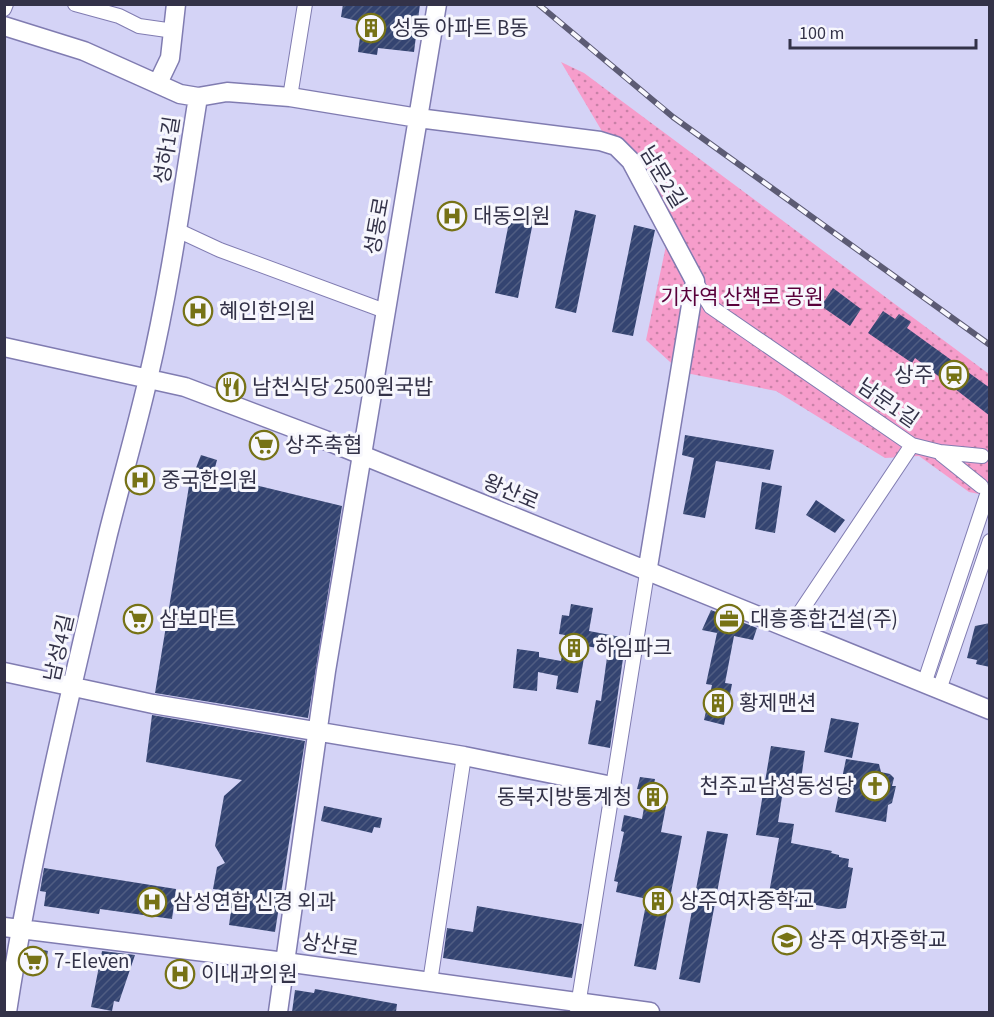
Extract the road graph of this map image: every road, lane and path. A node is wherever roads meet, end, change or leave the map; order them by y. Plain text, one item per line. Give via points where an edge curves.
1 (6, 4) edge
2 (75, 4) edge
3 (176, 4) edge
4 (305, 4) edge
5 (437, 4) edge
6 (4, 9) edge
7 (4, 26) edge
8 (174, 31) junction
9 (158, 83) junction
10 (198, 97) junction
11 (290, 97) junction
12 (418, 118) junction
13 (177, 230) junction
14 (695, 281) junction
15 (711, 307) junction
16 (385, 311) junction
17 (690, 311) junction
18 (4, 347) edge
19 (148, 378) junction
20 (912, 446) junction
21 (940, 452) junction
22 (986, 454) edge
23 (362, 455) junction
24 (986, 491) edge
25 (990, 541) edge
26 (647, 573) junction
27 (789, 629) junction
28 (4, 672) edge
29 (72, 687) junction
30 (931, 687) junction
31 (990, 710) edge
32 (317, 730) junction
33 (464, 756) junction
34 (612, 786) junction
35 (12, 928) edge
36 (285, 962) junction
37 (430, 982) junction
38 (578, 1008) edge
39 (7, 1012) edge
40 (278, 1012) edge
41 (650, 1012) edge

1 - 6 street
2 - 8 street via 139,26
3 - 8 street
4 - 11 street
5 - 12 street, 성동로
7 - 9 street, 성하1길 via 84,51
8 - 9 street via 170,58
9 - 10 street, 성하1길 via 180,94
10 - 11 street, 남문2길 via 227,92
10 - 13 street, 성하1길
11 - 12 street, 남문2길
12 - 14 street, 남문2길 via 616,146 631,161
12 - 16 street, 성동로
13 - 16 street via 220,250
13 - 19 street, 성하1길
14 - 15 street, 남문1길
14 - 17 street
15 - 17 street
15 - 20 street, 남문1길
16 - 23 street, 성동로
17 - 26 street
18 - 19 street, 왕산로
19 - 23 street, 왕산로 via 185,387
19 - 29 street, 남성4길
20 - 21 street
20 - 27 street, 남문1길
21 - 22 street
21 - 24 street
22 - 24 street via 976,475
23 - 26 street, 왕산로
23 - 32 street, 성동로
24 - 30 street
25 - 30 street
26 - 27 street, 왕산로
26 - 34 street
27 - 30 street, 왕산로
28 - 29 street
29 - 32 street
29 - 35 street, 남성4길
30 - 31 street, 왕산로
32 - 33 street
32 - 36 street, 성동로
33 - 34 street
33 - 37 street
34 - 38 street
35 - 36 street, 상산로
35 - 39 street, 남성4길
36 - 37 street, 상산로
36 - 40 street, 성동로
37 - 38 street, 상산로
38 - 41 street, 상산로

